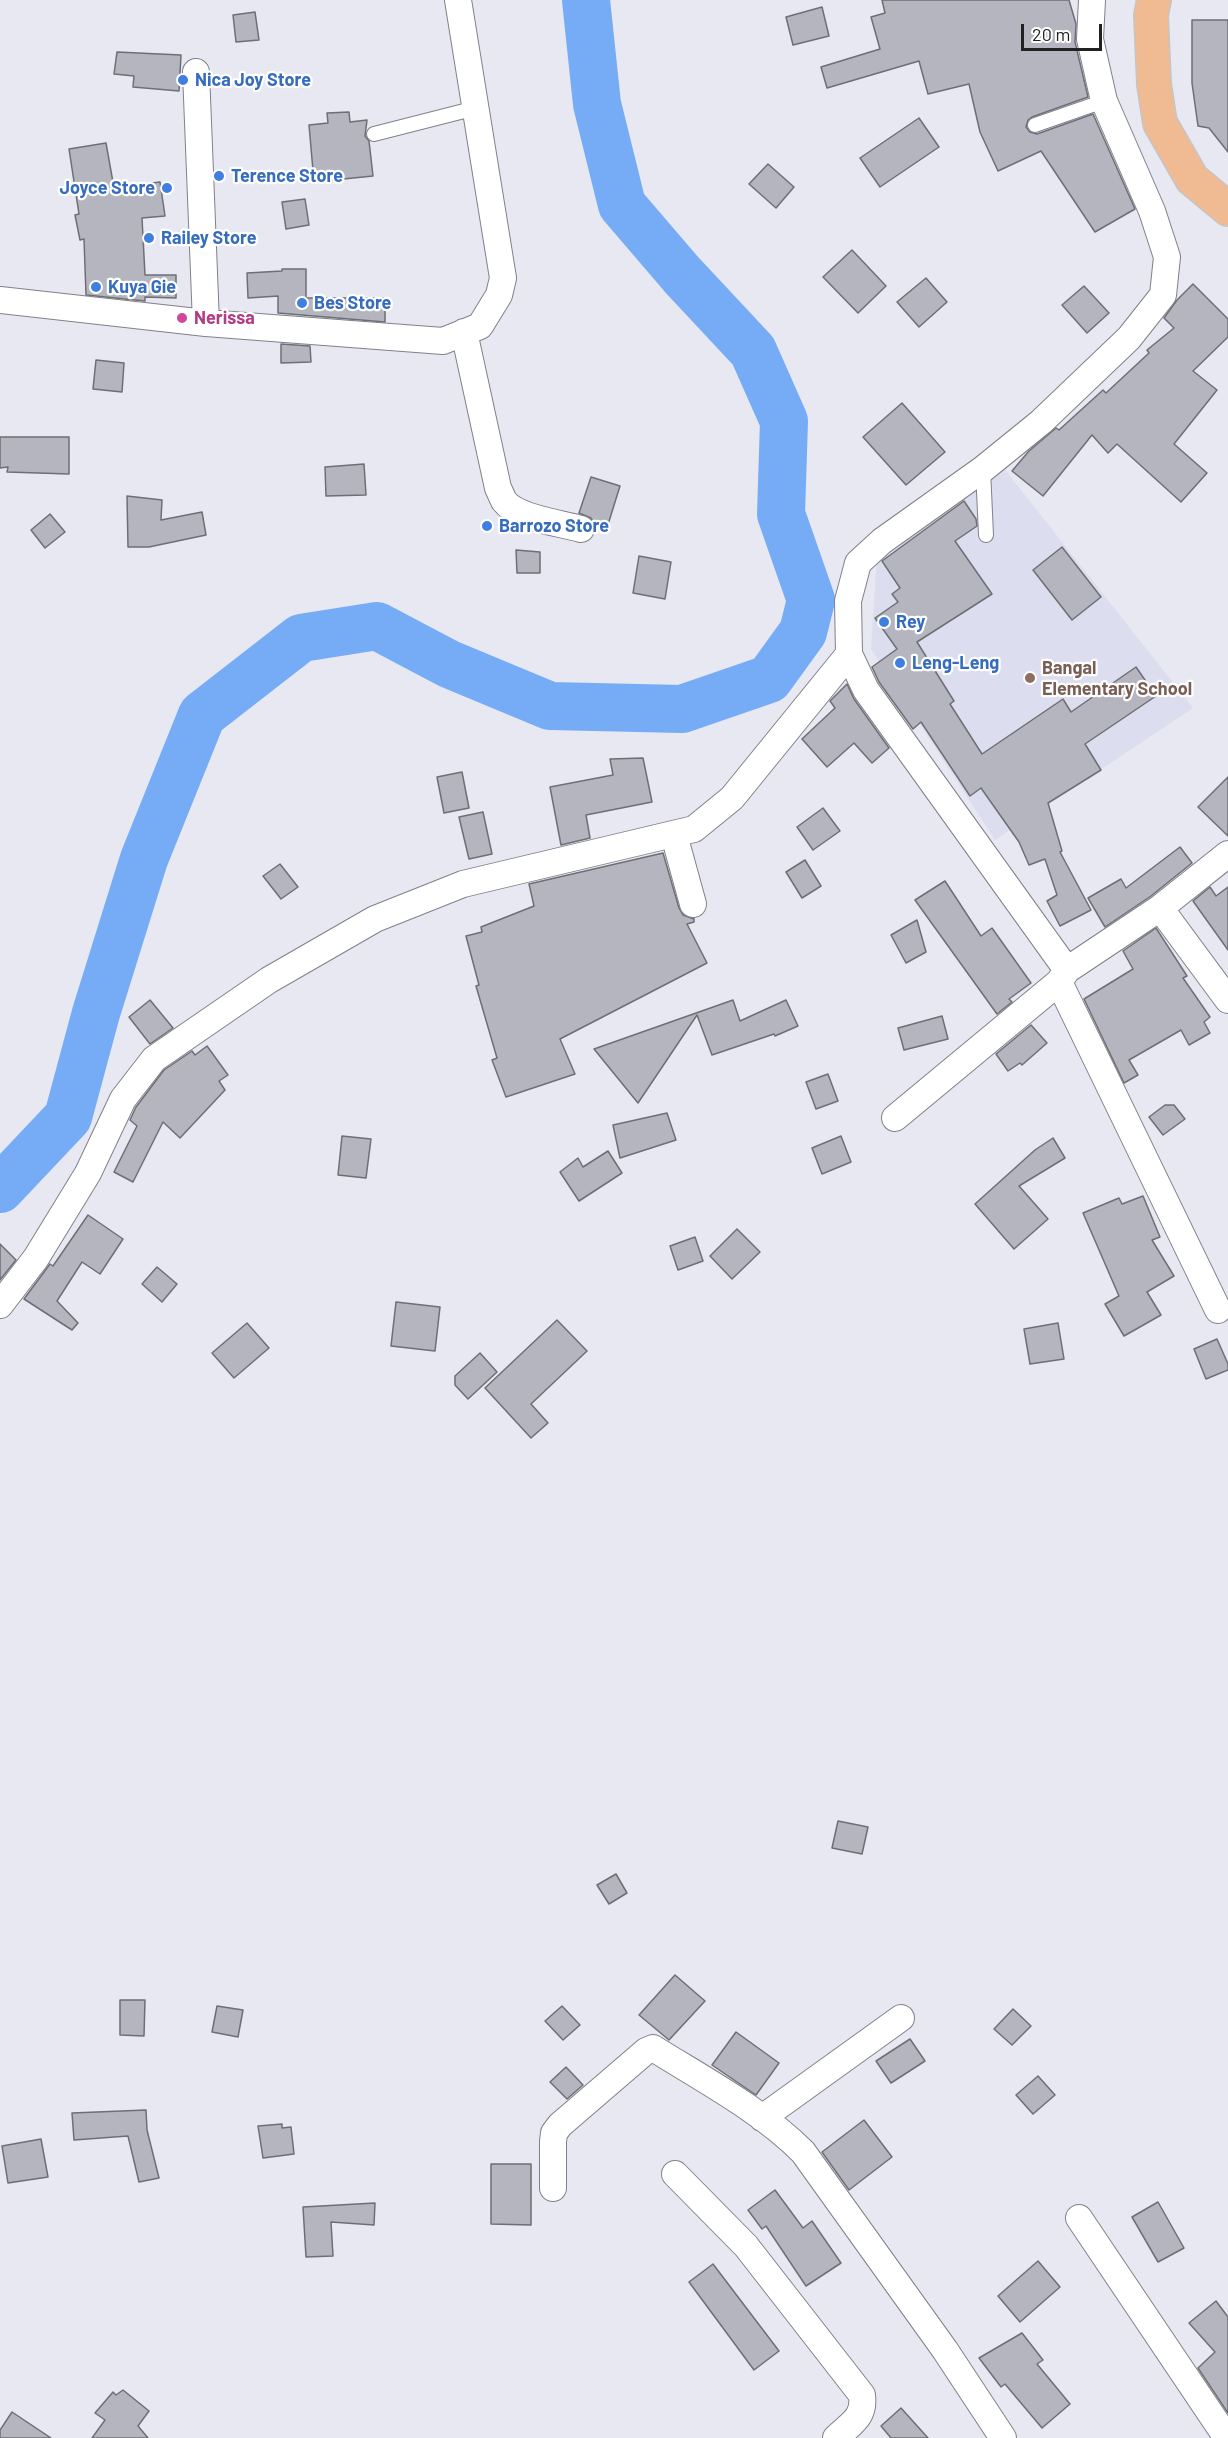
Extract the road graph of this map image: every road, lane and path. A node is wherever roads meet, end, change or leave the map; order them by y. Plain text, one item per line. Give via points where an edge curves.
1 (458, 0) edge
2 (1092, 0) edge
3 (1154, 0) edge
4 (196, 72) dead end
5 (1104, 101) junction
6 (476, 108) junction
7 (1035, 125) dead end
8 (374, 134) dead end
9 (1228, 209) edge
10 (0, 300) edge
11 (206, 323) junction
12 (464, 332) junction
13 (983, 469) junction
14 (580, 529) dead end
15 (986, 536) dead end
16 (849, 654) junction
17 (674, 835) junction
18 (1228, 854) edge
19 (693, 904) dead end
20 (1160, 908) junction
21 (1063, 976) junction
22 (1228, 1000) edge
23 (895, 1118) dead end
24 (0, 1305) edge
25 (1218, 1310) dead end
26 (902, 2018) dead end
27 (762, 2118) junction
28 (675, 2174) dead end
29 (553, 2188) dead end
30 (1079, 2218) dead end
31 (836, 2438) edge
32 (1003, 2438) edge
33 (1227, 2438) edge

1 - 6 street
2 - 5 street via 1090,39
3 - 9 highway via 1154,84 1160,123 1192,179
4 - 11 street
5 - 7 lane
5 - 13 street via 1152,211 1167,257 1163,295 1129,338 1041,422
6 - 8 lane
6 - 12 street via 503,278 499,296 480,326
10 - 11 street
11 - 12 street via 443,341
12 - 14 street via 504,501 527,515
13 - 15 lane
13 - 16 street via 858,563 848,601
16 - 17 street via 732,798 694,829
16 - 21 street via 866,690
17 - 19 street
17 - 24 street via 463,884 375,919 269,980 185,1036 154,1059 123,1099 88,1173 36,1258
18 - 20 street
20 - 21 street
20 - 22 street
21 - 23 street
21 - 25 street
26 - 27 street
27 - 29 street via 653,2048 554,2133
27 - 32 street via 785,2134 817,2170
28 - 31 street via 746,2246 862,2395 861,2414
30 - 33 street

